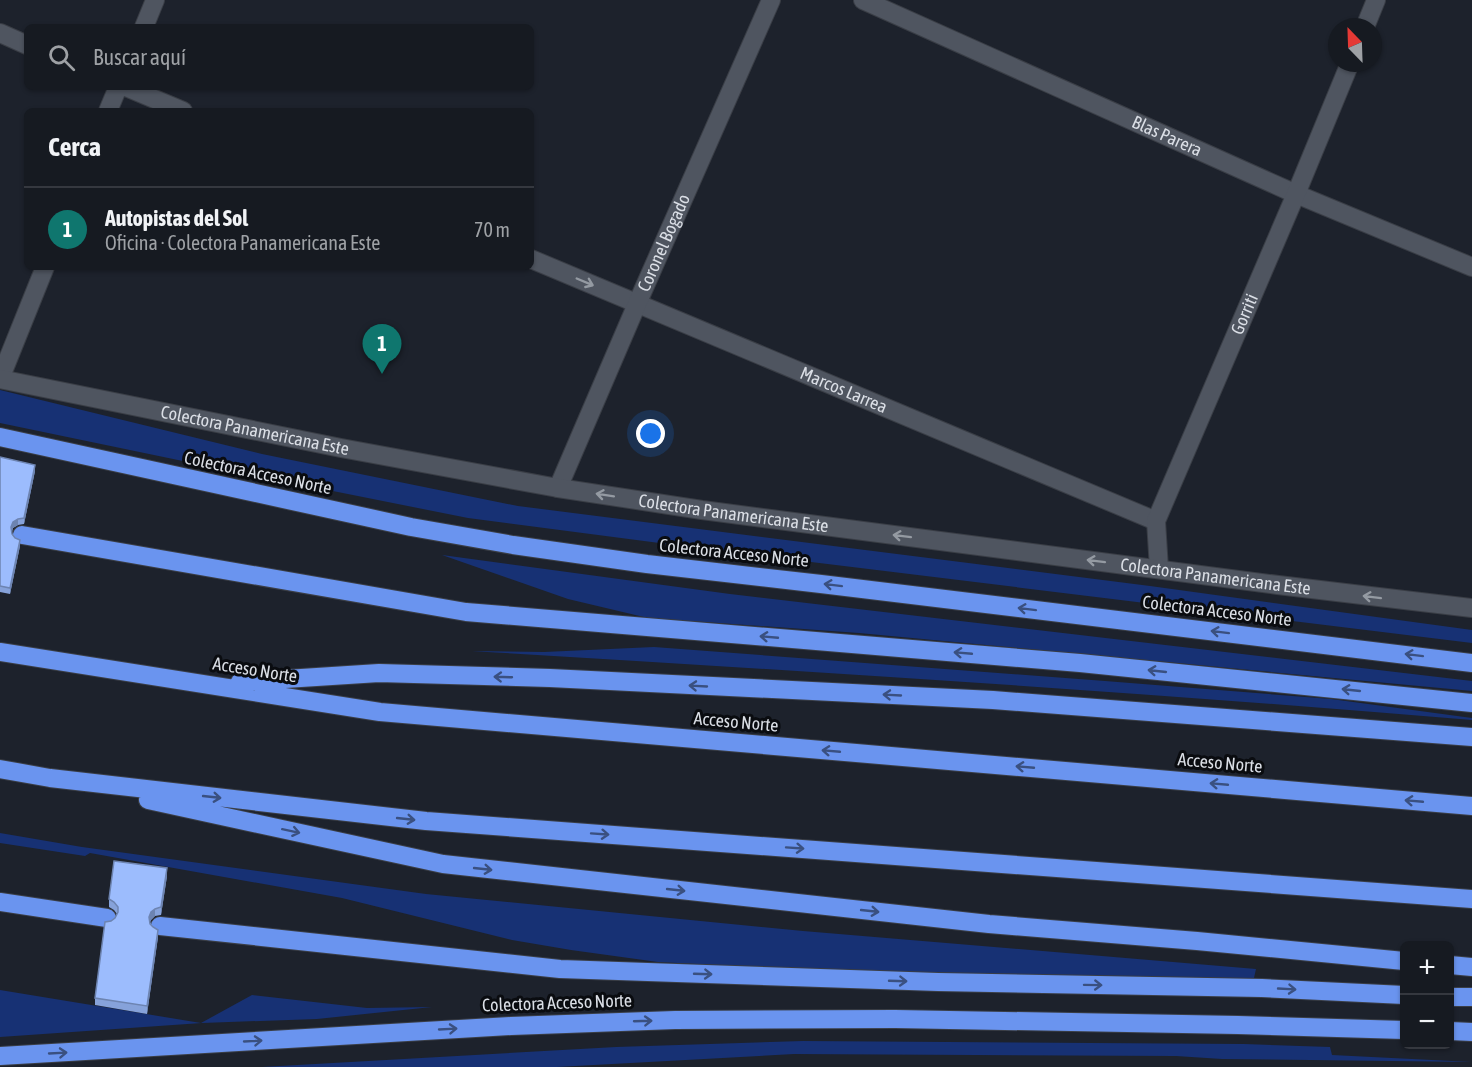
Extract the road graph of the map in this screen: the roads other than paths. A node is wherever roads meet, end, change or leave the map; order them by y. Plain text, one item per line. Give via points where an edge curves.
1 (155, 0) edge
2 (771, 0) edge
3 (863, 0) edge
4 (1376, 0) edge
5 (1369, 18) edge
6 (145, 24) edge
7 (0, 33) edge
8 (24, 44) edge
9 (1346, 72) edge
10 (117, 90) edge
11 (133, 90) edge
12 (109, 108) edge
13 (176, 108) edge
14 (1296, 194) junction
15 (534, 260) edge
16 (1472, 267) edge
17 (44, 270) edge
18 (637, 304) junction
19 (0, 379) edge
20 (0, 437) edge
21 (558, 488) junction
22 (1156, 521) junction
23 (22, 534) dead end
24 (1159, 569) junction
25 (1472, 608) edge
26 (0, 652) edge
27 (1472, 663) edge
28 (210, 684) junction
29 (1472, 703) edge
30 (1472, 737) edge
31 (0, 769) edge
32 (50, 778) junction
33 (1472, 806) edge
34 (1472, 899) edge
35 (0, 902) edge
36 (107, 918) dead end
37 (160, 926) dead end
38 (1400, 961) edge
39 (1454, 965) edge
40 (1472, 967) edge
41 (1400, 994) edge
42 (1454, 997) edge
43 (1472, 997) edge
44 (1400, 1030) edge
45 (1454, 1031) edge
46 (1472, 1032) edge
47 (0, 1056) edge

1 - 6 street
2 - 18 street, Coronel Bogado
3 - 14 street, Blas Parera
4 - 5 street
7 - 8 street
9 - 14 street, Gorriti
10 - 12 street
11 - 13 street
14 - 16 street, Blas Parera
14 - 22 street, Gorriti
15 -> 18 street, Marcos Larrea
17 - 19 street
18 - 21 street, Coronel Bogado
18 - 22 street, Marcos Larrea
19 - 21 street, Colectora Panamericana Este
27 -> 20 highway, Colectora Acceso Norte via 513,545 411,527
24 -> 21 street, Colectora Panamericana Este
22 - 24 street, Gorriti
29 -> 23 highway via 1080,663 466,612
25 -> 24 street, Colectora Panamericana Este
26 - 28 highway, Acceso Norte
30 -> 28 highway via 993,700 562,679 379,673
33 -> 28 highway, Acceso Norte via 380,712
31 - 32 highway
32 -> 34 highway via 426,821
32 -> 38 highway via 442,864 989,924
35 - 36 highway
37 -> 41 highway via 560,969
39 - 40 highway
42 - 43 highway
47 -> 44 highway, Colectora Acceso Norte via 675,1020 907,1019
45 - 46 highway

